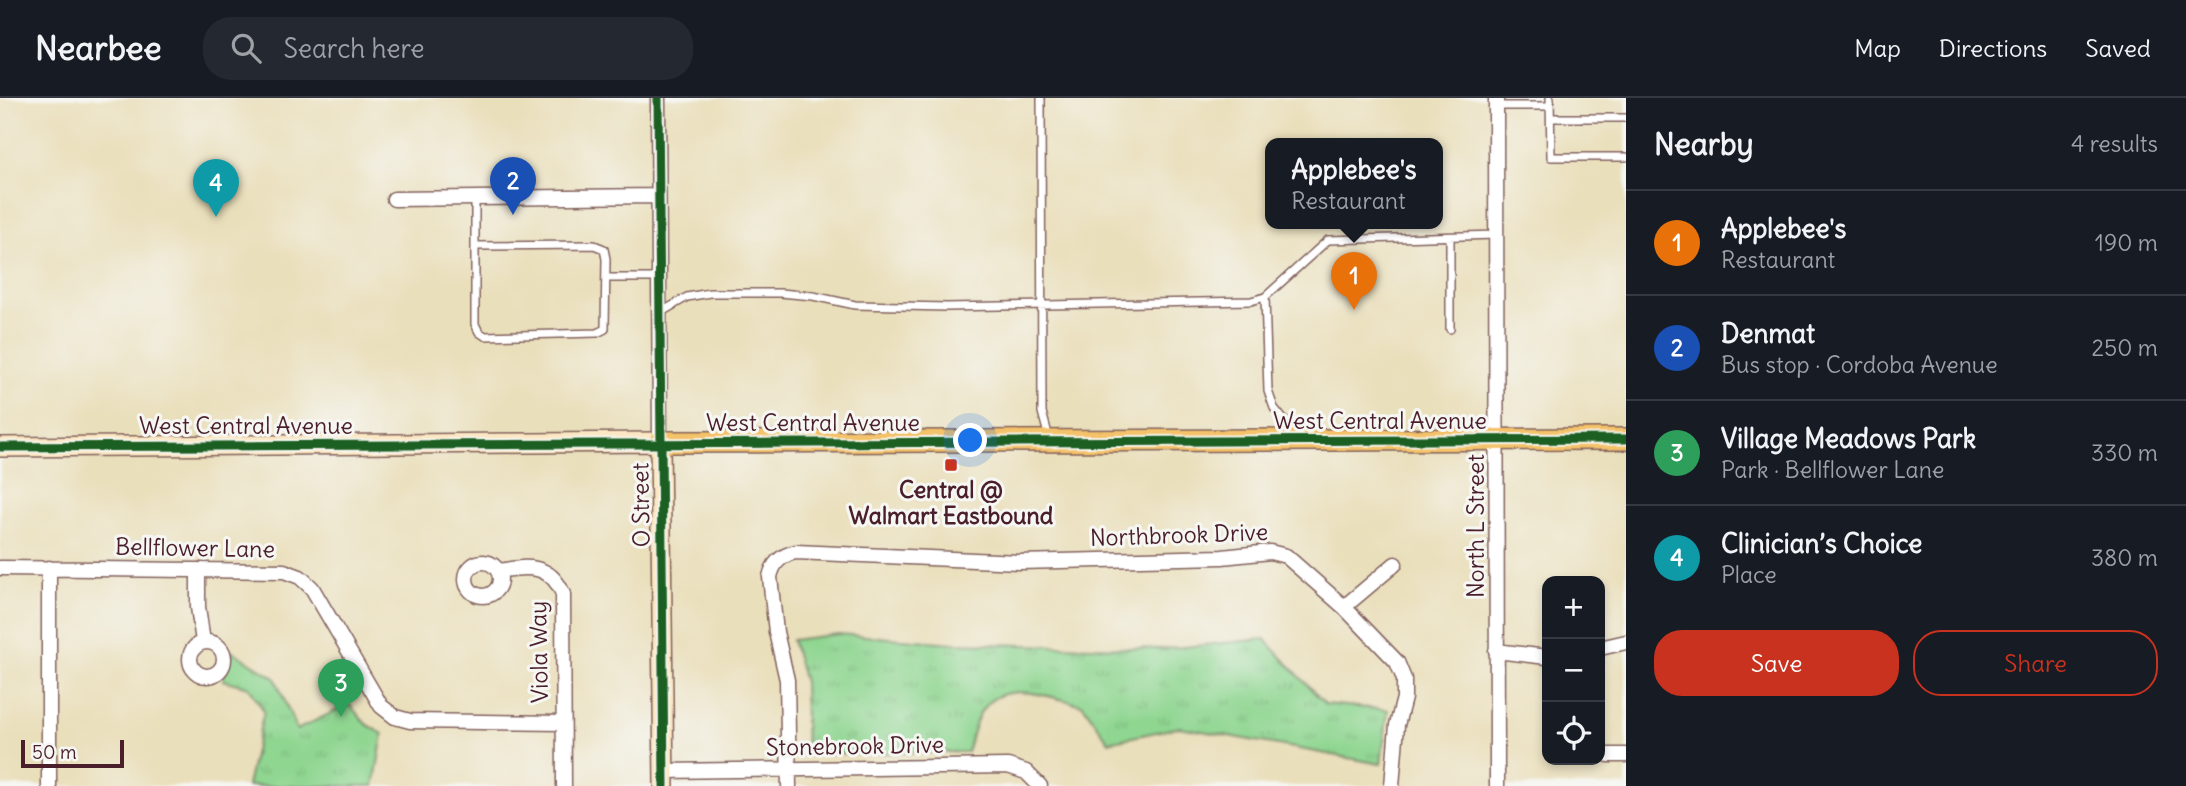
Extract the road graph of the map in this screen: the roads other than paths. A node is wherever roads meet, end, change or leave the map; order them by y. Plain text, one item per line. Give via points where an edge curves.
1 (658, 98) edge
2 (1041, 98) edge
3 (1494, 100) edge
4 (1550, 102) edge
5 (1551, 118) junction
6 (1626, 118) edge
7 (1626, 157) edge
8 (658, 196) junction
9 (475, 198) junction
10 (394, 199) dead end
11 (1496, 235) junction
12 (1450, 237) junction
13 (475, 246) junction
14 (606, 278) junction
15 (659, 278) junction
16 (1265, 297) junction
17 (1041, 306) junction
18 (659, 313) junction
19 (1450, 329) dead end
20 (1626, 439) edge
21 (1496, 440) junction
22 (1301, 441) junction
23 (660, 442) junction
24 (1051, 442) junction
25 (0, 447) edge
26 (1395, 564) dead end
27 (0, 568) edge
28 (49, 568) junction
29 (198, 571) junction
30 (498, 571) dead end
31 (1345, 607) junction
32 (203, 642) dead end
33 (1626, 642) edge
34 (1605, 647) edge
35 (1496, 652) junction
36 (1542, 657) edge
37 (564, 723) junction
38 (1608, 755) dead end
39 (1626, 755) edge
40 (789, 770) junction
41 (664, 779) edge
42 (49, 786) edge
43 (564, 786) edge
44 (789, 786) edge
45 (1041, 786) edge
46 (1392, 786) edge
47 (1497, 786) edge

1 - 8 street, O Street
2 - 17 lane
3 - 4 lane
3 - 11 street, North L Street
4 - 5 lane
5 - 6 lane
5 - 7 lane via 1551,157
8 - 9 street
8 - 15 street, O Street
9 - 10 street
9 - 13 lane
11 - 12 lane
11 - 21 street, North L Street
12 - 16 lane via 1328,240
12 - 19 lane
13 - 14 lane via 594,245 604,249
13 - 14 lane via 475,324 485,336 597,333 605,329
14 - 15 lane
15 - 18 street, O Street
16 - 17 lane
16 - 22 lane via 1268,391 1274,408
17 - 18 lane via 861,305 780,293 710,293 687,297
17 - 24 lane via 1042,412
18 - 23 street, O Street
20 - 21 main road, West Central Avenue
21 - 22 main road, West Central Avenue
21 - 35 street, North L Street
22 - 24 main road, West Central Avenue
23 - 24 main road, West Central Avenue
23 - 25 main road, West Central Avenue
23 - 41 main road, O Street
26 - 31 street
27 - 28 street, Bellflower Lane
28 - 29 street, Bellflower Lane
28 - 42 street
29 - 32 street
29 - 37 street, Bellflower Lane via 285,571 300,577 312,588 381,706 395,717
30 - 37 street, Viola Way via 535,568 558,582 563,594
31 - 40 street, Northbrook Drive via 1296,563 1270,552 1018,562 785,554 770,577 787,680
31 - 46 street, Northbrook Drive via 1397,662 1404,679
33 - 34 street
35 - 36 street
35 - 47 street, North L Street
37 - 43 street, Viola Way
38 - 39 street
40 - 41 street, Stonebrook Drive
40 - 44 street
40 - 45 street, Stonebrook Drive via 1008,766 1026,772

